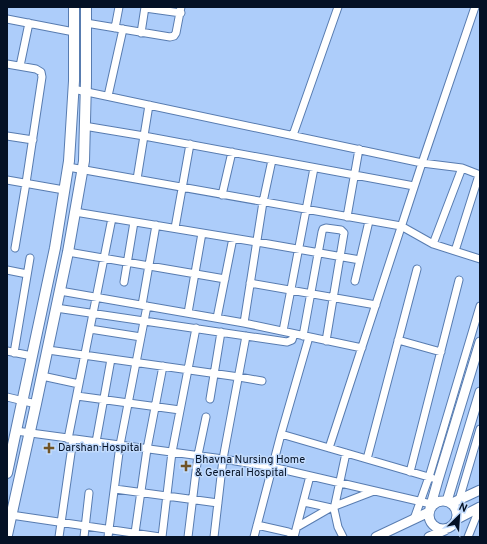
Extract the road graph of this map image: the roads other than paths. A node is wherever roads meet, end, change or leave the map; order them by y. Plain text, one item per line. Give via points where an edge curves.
1 (74, 7) edge
2 (119, 7) edge
3 (338, 7) edge
4 (475, 7) edge
5 (145, 8) edge
6 (181, 10) edge
7 (86, 12) edge
8 (7, 19) edge
9 (29, 23) junction
10 (119, 29) junction
11 (74, 32) junction
12 (141, 33) junction
13 (7, 64) edge
14 (20, 66) junction
15 (73, 89) junction
16 (85, 91) junction
17 (108, 96) junction
18 (149, 105) junction
19 (84, 126) junction
20 (293, 135) junction
21 (7, 136) edge
22 (144, 136) junction
23 (33, 140) junction
24 (190, 144) junction
25 (359, 149) junction
26 (232, 152) junction
27 (272, 160) junction
28 (422, 162) junction
29 (68, 167) junction
30 (314, 168) junction
31 (462, 168) junction
32 (82, 170) junction
33 (480, 175) edge
34 (354, 176) junction
35 (137, 179) junction
36 (7, 180) edge
37 (26, 183) junction
38 (414, 186) junction
39 (182, 187) junction
40 (64, 190) junction
41 (222, 194) junction
42 (263, 202) junction
43 (305, 209) junction
44 (75, 212) junction
45 (347, 217) junction
46 (112, 218) junction
47 (369, 220) junction
48 (134, 222) junction
49 (156, 225) junction
50 (401, 226) junction
51 (175, 228) junction
52 (202, 233) junction
53 (233, 238) junction
54 (257, 242) junction
55 (433, 244) junction
56 (15, 248) dead end
57 (298, 250) junction
58 (455, 251) junction
59 (68, 252) junction
60 (318, 253) junction
61 (340, 257) junction
62 (30, 258) dead end
63 (104, 258) junction
64 (480, 259) edge
65 (360, 260) junction
66 (127, 262) junction
67 (149, 266) junction
68 (417, 269) dead end
69 (7, 270) edge
70 (27, 274) junction
71 (195, 274) junction
72 (225, 279) junction
73 (459, 280) dead end
74 (355, 281) dead end
75 (124, 282) dead end
76 (250, 283) junction
77 (291, 290) junction
78 (60, 291) junction
79 (311, 293) junction
80 (97, 297) junction
81 (334, 297) junction
82 (376, 305) junction
83 (144, 306) junction
84 (480, 306) edge
85 (56, 308) junction
86 (188, 313) junction
87 (93, 314) junction
88 (217, 318) junction
89 (144, 321) junction
90 (244, 323) junction
91 (196, 328) junction
92 (90, 329) junction
93 (283, 331) junction
94 (221, 332) junction
95 (294, 334) junction
96 (141, 336) junction
97 (246, 336) junction
98 (306, 336) junction
99 (398, 340) junction
100 (326, 341) junction
101 (480, 342) edge
102 (362, 348) junction
103 (48, 350) junction
104 (11, 352) edge
105 (441, 352) junction
106 (85, 355) junction
107 (32, 356) junction
108 (111, 359) junction
109 (136, 362) junction
110 (163, 366) junction
111 (188, 370) junction
112 (214, 373) junction
113 (42, 376) junction
114 (239, 377) junction
115 (262, 381) dead end
116 (79, 384) junction
117 (480, 392) edge
118 (77, 396) junction
119 (7, 397) edge
120 (104, 400) junction
121 (210, 400) dead end
122 (22, 401) junction
123 (128, 403) junction
124 (36, 404) junction
125 (155, 407) junction
126 (180, 410) junction
127 (206, 418) dead end
128 (480, 429) edge
129 (16, 431) junction
130 (30, 434) junction
131 (281, 434) junction
132 (70, 439) junction
133 (96, 442) junction
134 (120, 445) junction
135 (10, 447) edge
136 (330, 448) junction
137 (147, 449) junction
138 (172, 452) junction
139 (346, 453) junction
140 (198, 455) junction
141 (223, 459) junction
142 (367, 459) junction
143 (272, 467) junction
144 (7, 472) edge
145 (410, 472) junction
146 (310, 476) junction
147 (433, 478) junction
148 (340, 483) junction
149 (115, 489) junction
150 (480, 490) edge
151 (375, 491) junction
152 (89, 493) dead end
153 (141, 493) junction
154 (167, 496) junction
155 (192, 500) junction
156 (420, 501) junction
157 (453, 501) junction
158 (304, 502) junction
159 (218, 503) junction
160 (333, 507) junction
161 (480, 507) edge
162 (430, 508) junction
163 (12, 515) junction
164 (414, 519) junction
165 (457, 519) junction
166 (478, 520) edge
167 (61, 522) junction
168 (257, 525) junction
169 (85, 526) junction
170 (297, 527) junction
171 (445, 530) junction
172 (109, 533) edge
173 (7, 535) edge
174 (137, 535) edge
175 (59, 537) edge
176 (84, 537) edge
177 (161, 537) edge
178 (188, 537) edge
179 (214, 537) edge
180 (254, 537) edge
181 (294, 537) edge
182 (343, 537) edge
183 (376, 537) edge
184 (429, 537) edge
185 (468, 537) edge

1 - 11 main road
2 - 10 street
3 - 20 street
4 - 28 street
5 - 6 street
5 - 12 street
6 - 12 street via 174,36
7 - 10 street
7 - 16 main road
8 - 9 street
9 - 11 street
9 - 14 street
10 - 12 street
10 - 17 street
11 - 15 main road
13 - 14 street
14 - 23 street via 36,69 41,72 42,77
15 - 16 street
15 - 29 main road
16 - 17 street
16 - 19 main road
17 - 18 street
18 - 20 street
18 - 22 street
19 - 22 street
19 - 32 main road
20 - 25 street
21 - 23 street
22 - 24 street
22 - 35 street
23 - 37 street
24 - 26 street
24 - 39 street
25 - 28 street
25 - 34 street
26 - 27 street
26 - 41 street
27 - 30 street
27 - 42 street
28 - 31 street
28 - 38 street
29 - 32 street
29 - 40 main road
30 - 34 street
30 - 43 street
31 - 33 street
31 - 55 street
32 - 35 street
32 - 44 main road
33 - 58 street
34 - 38 street
34 - 45 street
35 - 39 street
36 - 37 street
37 - 40 street
37 - 56 street
38 - 50 street
39 - 41 street
39 - 51 street
40 - 107 main road via 55,248
41 - 42 street
42 - 43 street
42 - 54 street
43 - 45 street
43 - 57 street
44 - 46 street
44 - 59 main road
45 - 47 street
46 - 48 street
46 - 63 street
47 - 50 street
47 - 65 street
48 - 49 street
48 - 66 street
49 - 51 street
49 - 67 street
50 - 55 street
50 - 82 street
51 - 52 street
52 - 53 street
52 - 71 street
53 - 54 street
53 - 72 street
54 - 57 street
54 - 76 street
55 - 58 street
57 - 60 street
57 - 77 street
58 - 64 street
59 - 63 street
59 - 78 main road
60 - 61 street
60 - 61 street via 323,229 341,230 344,233
60 - 79 street
61 - 65 street
61 - 81 street
62 - 70 street
63 - 66 street
63 - 80 street
65 - 74 street
66 - 67 street
66 - 75 street
67 - 71 street
67 - 83 street
68 - 99 street
69 - 70 street
70 - 104 street
71 - 72 street
71 - 86 street
72 - 88 street
73 - 105 street
76 - 77 street
76 - 90 street
77 - 79 street
77 - 93 street
78 - 80 street
78 - 85 main road
79 - 81 street
79 - 98 street
80 - 83 street
80 - 87 street
81 - 82 street
81 - 100 street
82 - 102 street
83 - 86 street
83 - 89 street
84 - 147 street
85 - 87 street
85 - 103 main road
86 - 88 street
87 - 89 street
87 - 92 street
88 - 90 street
89 - 91 street
89 - 96 street
90 - 93 street
91 - 94 street
91 - 111 street
92 - 96 street
92 - 106 street
93 - 95 street
94 - 97 street
94 - 112 street
95 - 97 street via 292,340 287,342
95 - 98 street
96 - 109 street
97 - 114 street
98 - 100 street
98 - 131 street
99 - 105 street
99 - 142 street
100 - 102 street
101 - 147 street
102 - 136 street
103 - 106 street
103 - 113 main road
104 - 107 street
105 - 145 street
106 - 108 street
106 - 116 street
107 - 122 main road
108 - 109 street
108 - 120 street
109 - 110 street
109 - 123 street
110 - 111 street
110 - 125 street
111 - 112 street
111 - 126 street
112 - 114 street
112 - 121 street
113 - 116 street
113 - 124 main road
114 - 115 street
114 - 141 street
116 - 118 street
117 - 157 street
118 - 120 street
118 - 132 street
119 - 122 street
120 - 123 street
120 - 133 street
122 - 124 street
122 - 129 main road
123 - 125 street
123 - 134 street
124 - 130 main road
125 - 126 street
125 - 137 street
126 - 138 street
127 - 140 street
128 - 157 street
129 - 130 street
129 - 135 main road
130 - 132 street
130 - 163 main road
131 - 136 street
131 - 143 street
132 - 133 street
132 - 167 street
133 - 134 street
134 - 137 street
134 - 149 street
135 - 144 main road
136 - 139 street
137 - 138 street
137 - 153 street
138 - 140 street
138 - 154 street
139 - 142 street
139 - 148 street
140 - 141 street
140 - 155 street
141 - 143 street
141 - 159 street
142 - 145 street
143 - 146 street
143 - 168 street
145 - 147 street
146 - 148 street
146 - 158 street
147 - 156 street
147 - 162 street
148 - 151 street
148 - 160 street
149 - 153 street
149 - 172 street
150 - 157 street
151 - 156 street
151 - 160 street
152 - 169 street
153 - 154 street
153 - 174 street
154 - 155 street
154 - 177 street
155 - 159 street
155 - 178 street
156 - 162 street
156 - 164 street
157 - 162 street via 437,502
157 - 165 street
158 - 160 street
158 - 170 street
159 - 179 street
160 - 170 street
160 - 182 street
161 - 165 street
161 - 166 street
162 - 164 street
162 - 171 street via 429,517 432,525
163 - 167 street
163 - 173 main road
164 - 183 street
165 - 171 street via 454,526
166 - 185 street
167 - 169 street
167 - 175 street
168 - 180 street
168 - 181 street via 288,532
169 - 172 street
169 - 176 street
170 - 181 street
171 - 184 street
172 - 174 street
174 - 177 street

